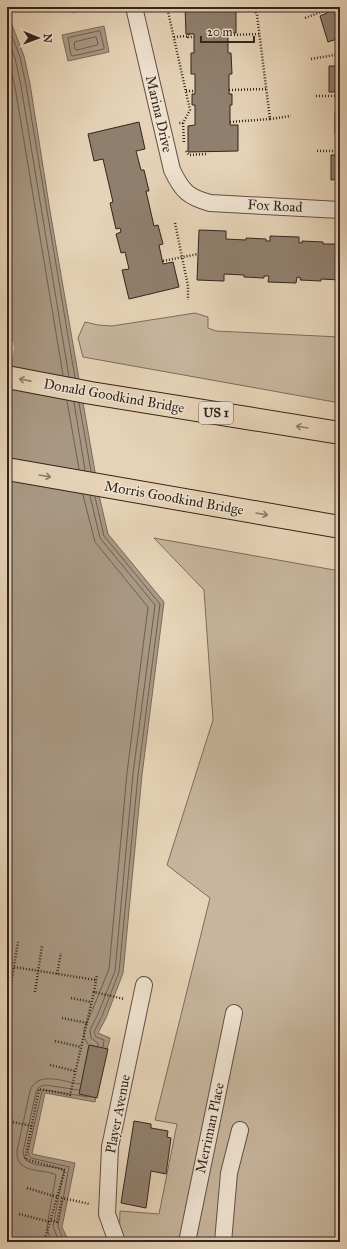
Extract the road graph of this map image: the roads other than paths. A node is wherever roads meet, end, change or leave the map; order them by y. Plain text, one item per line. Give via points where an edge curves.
1 (134, 7) edge
2 (210, 203) joint
3 (340, 210) edge
4 (7, 377) edge
5 (340, 433) edge
6 (7, 469) edge
7 (340, 527) edge
8 (144, 985) dead end
9 (234, 1013) dead end
10 (240, 1130) dead end
11 (116, 1242) edge
12 (187, 1242) edge
13 (223, 1242) edge

1 - 2 street, Marina Drive via 172,170 180,187 195,198
2 - 3 street, Fox Road
5 -> 4 highway, Donald Goodkind Bridge / US 1
6 -> 7 highway, Morris Goodkind Bridge
8 - 11 street, Player Avenue via 110,1148 106,1214
9 - 12 street, Merriman Place
10 - 13 street via 229,1173

